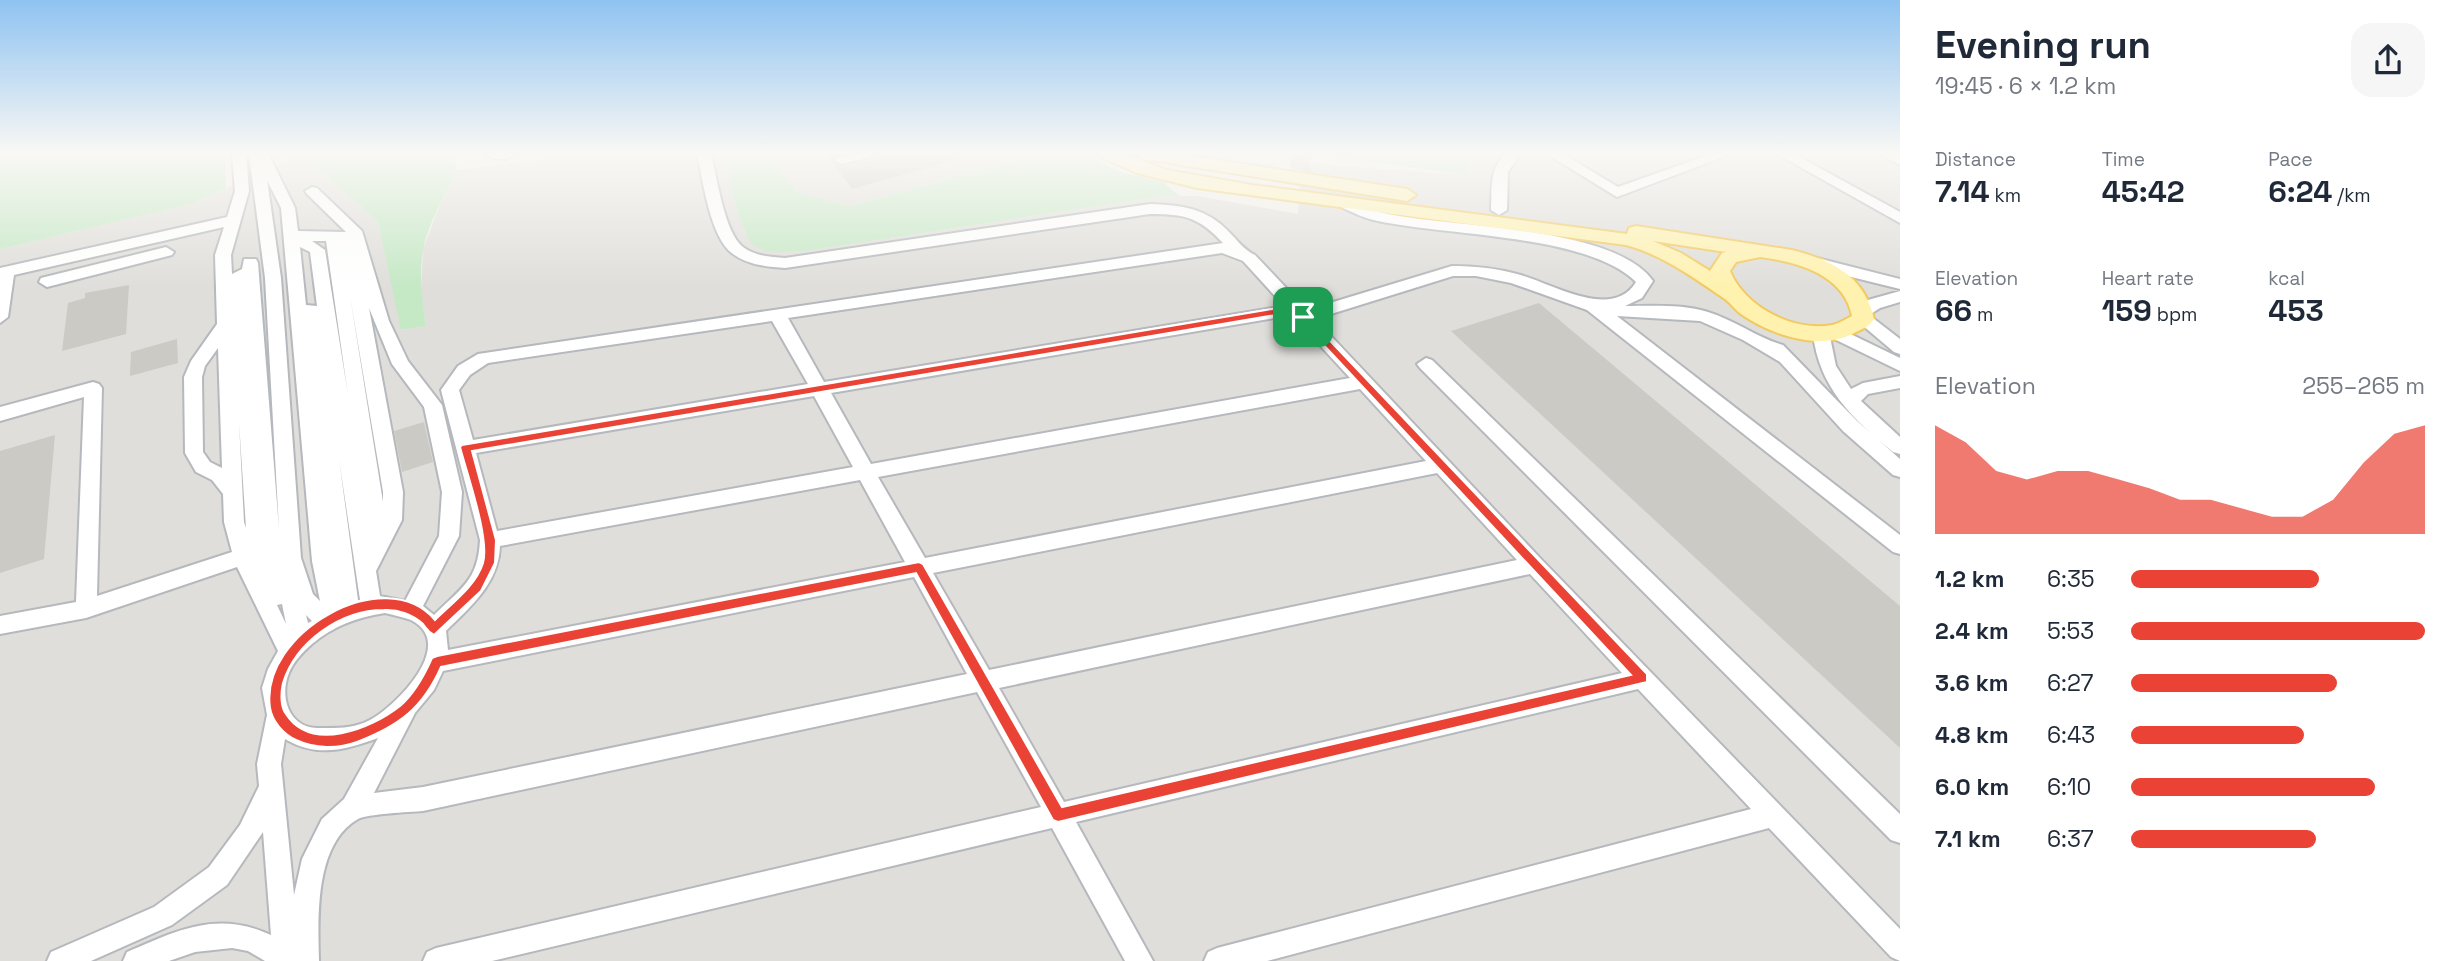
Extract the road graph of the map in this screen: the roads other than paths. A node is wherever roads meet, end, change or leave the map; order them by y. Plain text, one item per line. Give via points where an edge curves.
1 (239, 199) edge
2 (257, 199) edge
3 (283, 199) edge
4 (320, 199) edge
5 (716, 199) edge
6 (1308, 199) edge
7 (1428, 199) edge
8 (1499, 199) edge
9 (1865, 199) edge
10 (1348, 205) junction
11 (1499, 210) junction
12 (1900, 218) edge
13 (233, 219) junction
14 (291, 238) junction
15 (1760, 251) junction
16 (166, 252) dead end
17 (1239, 252) junction
18 (88, 253) junction
19 (259, 253) junction
20 (1806, 261) junction
21 (3, 272) edge
22 (84, 273) junction
23 (47, 282) dead end
24 (1900, 284) edge
25 (1731, 296) junction
26 (1900, 296) edge
27 (1592, 306) junction
28 (1299, 313) junction
29 (777, 314) junction
30 (1863, 315) junction
31 (0, 317) edge
32 (226, 324) junction
33 (1829, 333) junction
34 (1900, 348) edge
35 (1785, 358) junction
36 (1426, 364) dead end
37 (1900, 365) edge
38 (1365, 382) junction
39 (1900, 382) edge
40 (818, 389) junction
41 (1851, 399) junction
42 (0, 414) edge
43 (466, 447) junction
44 (1900, 447) edge
45 (1441, 465) junction
46 (1900, 470) edge
47 (866, 472) junction
48 (233, 492) junction
49 (490, 540) junction
50 (1900, 546) edge
51 (244, 556) junction
52 (1534, 565) junction
53 (919, 567) junction
54 (366, 571) junction
55 (260, 592) junction
56 (86, 609) junction
57 (411, 609) junction
58 (339, 613) junction
59 (0, 625) edge
60 (434, 629) junction
61 (291, 644) junction
62 (437, 662) junction
63 (1642, 678) junction
64 (983, 681) junction
65 (406, 709) junction
66 (278, 715) junction
67 (271, 787) junction
68 (353, 807) junction
69 (1058, 815) junction
70 (1773, 815) junction
71 (1900, 831) edge
72 (1900, 948) edge
73 (60, 961) edge
74 (136, 961) edge
75 (287, 961) edge
76 (306, 961) edge
77 (436, 961) edge
78 (1140, 961) edge
79 (1217, 961) edge

1 - 13 street
2 - 19 street
3 - 14 street
4 - 57 street via 354,232 380,321 401,364 433,405 453,492 449,536
5 - 17 street via 733,246 763,262 785,263 1163,209 1206,216
6 - 10 main road
7 - 11 main road
8 - 11 street
9 - 12 street
10 - 25 main road via 1626,240 1678,260
10 - 27 street via 1380,217 1578,246 1629,265 1645,281 1641,293 1629,300
11 - 15 main road
13 - 18 street
13 - 32 street via 223,255
14 - 54 street via 317,250
14 - 54 street via 332,236 374,508 376,551
14 - 58 street via 305,259
14 - 58 street via 283,254 309,558
15 - 20 main road
15 - 25 main road via 1732,256 1722,265 1720,277
16 - 22 street
17 - 28 street
17 - 29 street via 1211,249
18 - 21 street
18 - 22 street
19 - 55 street via 238,277
19 - 58 street via 291,558 304,599
19 - 61 street via 272,569
20 - 24 street
20 - 30 main road via 1846,284 1855,293
21 - 31 street
22 - 23 street
25 - 33 main road via 1754,314 1779,325
25 - 35 street
26 - 30 street via 1874,304
27 - 28 street via 1514,278 1452,271
27 - 35 street via 1703,316
27 - 50 street
28 - 38 street
28 - 40 street
29 - 40 street
29 - 43 street via 473,362 450,390
30 - 33 main road via 1848,330
30 - 34 street
32 - 48 street
32 - 48 street via 193,377 194,453 203,467 219,475
33 - 37 street
33 - 41 street via 1824,359
35 - 46 street
36 - 71 street
38 - 45 street
38 - 47 street
39 - 41 street via 1863,389
40 - 43 street
40 - 47 street
41 - 44 street
42 - 56 street via 93,388
43 - 49 street
45 - 52 street
45 - 53 street
47 - 49 street
47 - 53 street
48 - 51 street via 234,522
49 - 60 street via 489,563 476,587
51 - 55 street
51 - 56 street
52 - 63 street
52 - 64 street
53 - 62 street
53 - 64 street
54 - 58 street
55 - 61 street
56 - 59 street
57 - 58 street via 399,605
57 - 60 street
58 - 61 street
60 - 62 street
61 - 66 street via 277,679 274,704
62 - 65 street via 426,686
63 - 69 street
63 - 70 street
64 - 68 street via 423,799
64 - 69 street
65 - 66 street via 364,734 334,741 294,733
65 - 68 street
66 - 67 street via 268,764
67 - 73 street via 249,834 218,876 163,916
67 - 75 street
68 - 76 street via 331,828 315,859 305,903
69 - 77 street
69 - 78 street
70 - 72 street
70 - 79 street
74 - 75 street via 189,939 219,933 269,945

